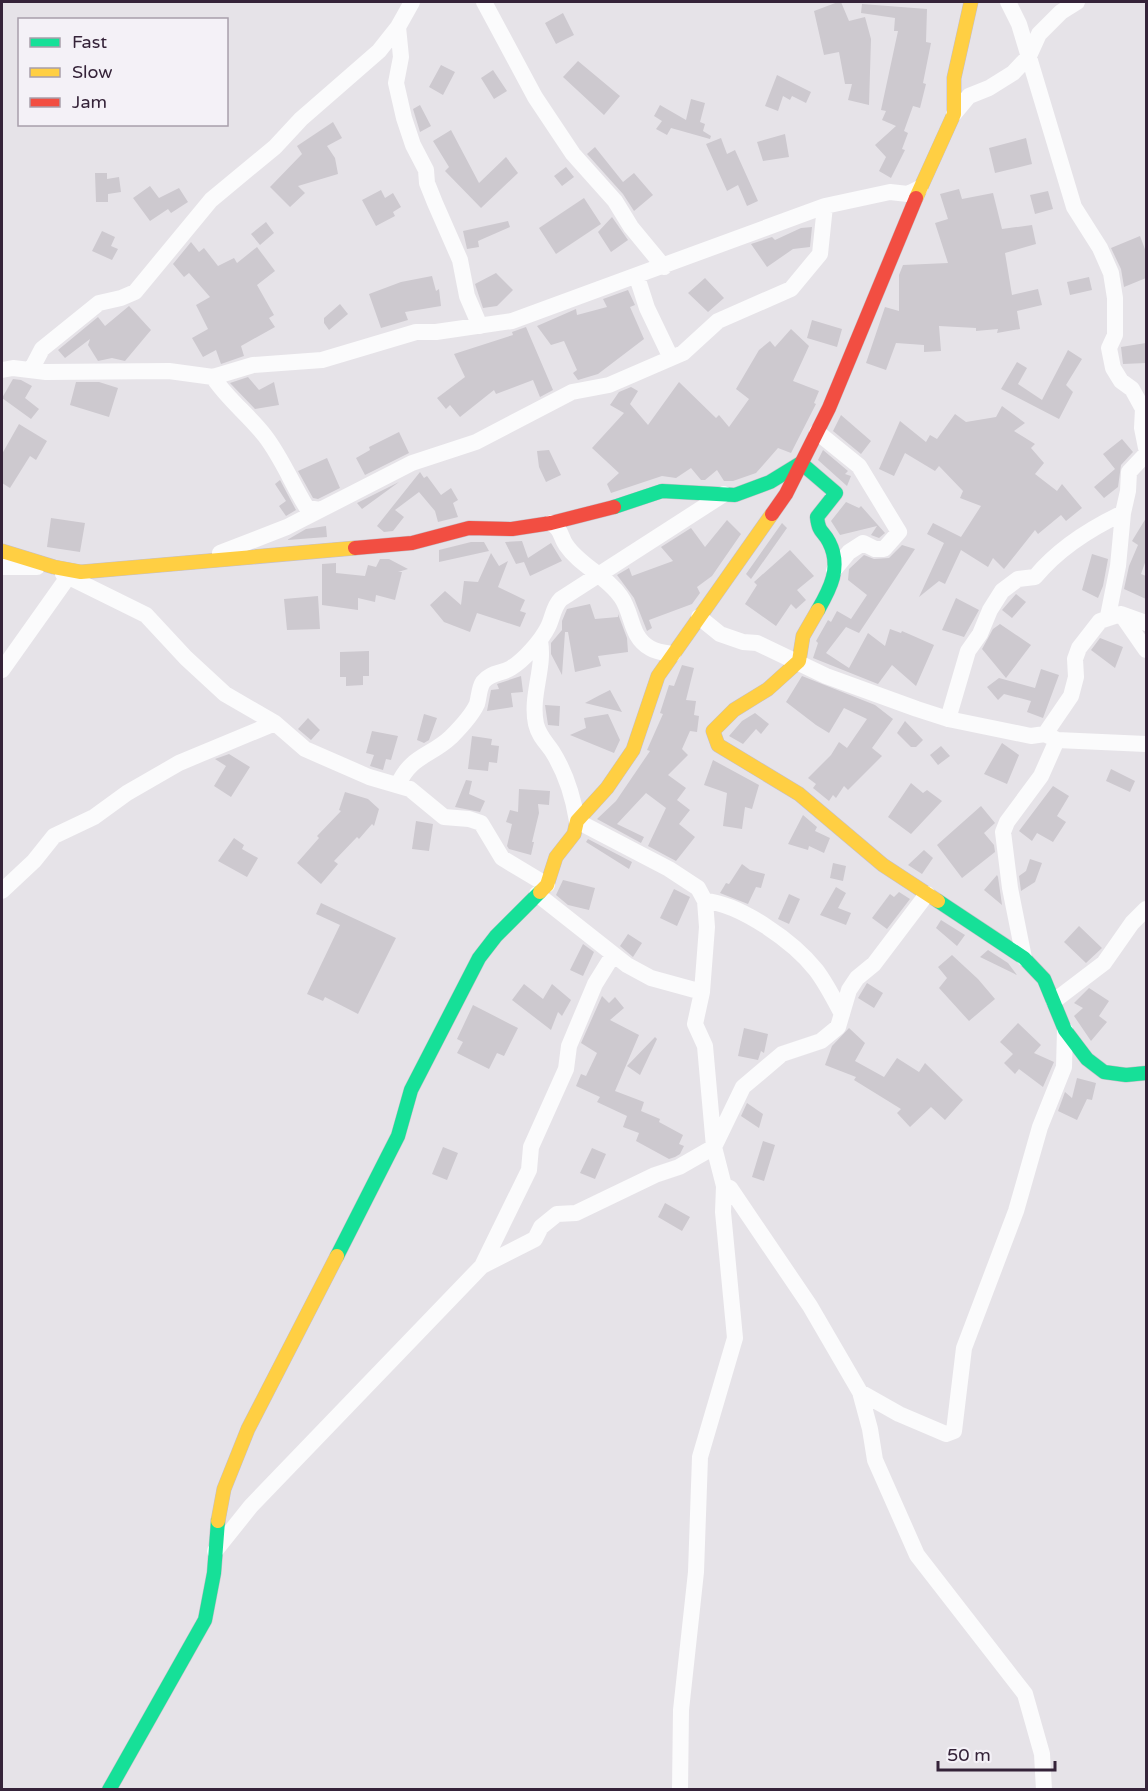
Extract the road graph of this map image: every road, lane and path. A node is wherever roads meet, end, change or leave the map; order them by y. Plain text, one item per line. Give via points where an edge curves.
1 (412, 2) edge
2 (484, 2) edge
3 (971, 2) edge
4 (1008, 2) edge
5 (1077, 2) edge
6 (398, 27) junction
7 (1029, 56) junction
8 (954, 114) junction
9 (920, 188) junction
10 (825, 206) junction
11 (664, 267) junction
12 (637, 277) junction
13 (480, 326) junction
14 (671, 358) junction
15 (2, 370) edge
16 (31, 370) junction
17 (213, 377) junction
18 (1141, 398) edge
19 (817, 432) junction
20 (1146, 448) edge
21 (1146, 454) edge
22 (801, 463) junction
23 (724, 494) junction
24 (320, 510) junction
25 (1123, 513) junction
26 (551, 523) junction
27 (2, 551) edge
28 (188, 564) junction
29 (2, 567) edge
30 (54, 567) junction
31 (834, 570) junction
32 (602, 575) junction
33 (68, 577) junction
34 (1115, 615) junction
35 (699, 617) junction
36 (1146, 623) edge
37 (540, 641) junction
38 (1146, 650) edge
39 (673, 654) junction
40 (799, 661) junction
41 (2, 670) edge
42 (948, 719) junction
43 (275, 723) junction
44 (1051, 737) junction
45 (1146, 744) edge
46 (398, 785) junction
47 (577, 821) junction
48 (542, 890) junction
49 (2, 891) edge
50 (927, 894) junction
51 (705, 901) junction
52 (1146, 909) edge
53 (613, 955) junction
54 (1024, 958) junction
55 (702, 992) junction
56 (1054, 1000) junction
57 (843, 1014) junction
58 (1065, 1030) junction
59 (1146, 1073) edge
60 (714, 1147) junction
61 (724, 1186) junction
62 (482, 1266) junction
63 (860, 1392) junction
64 (215, 1551) junction
65 (109, 1790) edge
66 (680, 1790) edge
67 (1044, 1790) edge

1 - 6 street
2 - 11 street via 535,97 573,154 615,201
3 - 8 street via 953,86
4 - 7 street
5 - 7 street via 1039,34
6 - 13 street via 401,57 396,83 404,118 460,260 467,296
6 - 16 street via 379,51 211,200 135,292 99,303 42,349
7 - 8 street via 1013,73 969,96
7 - 18 street via 1074,207 1111,273 1115,335 1109,348 1113,368
8 - 9 street
9 - 10 street via 908,194 890,192
9 - 19 street
10 - 11 street via 713,245
10 - 14 street via 820,254 791,290 718,321
11 - 12 street
12 - 13 street via 512,321
12 - 14 street
13 - 17 street via 416,332 322,360 253,365
14 - 24 street via 609,385 572,392 484,438 429,456
15 - 16 street
16 - 17 street via 169,371
17 - 24 street via 281,457 307,507
18 - 20 street
19 - 22 street
19 - 31 street via 859,466 899,532 884,549 863,543
21 - 25 street via 1129,472
22 - 23 street via 754,489
22 - 31 street via 836,494 817,517 819,531 829,541
22 - 35 street via 770,520
23 - 26 street via 662,491
23 - 32 street
24 - 28 street via 249,544
25 - 34 street
25 - 42 street via 1080,536 1048,561 1035,577 1018,579 1002,591 968,651
26 - 28 street via 512,529 469,528 412,543
26 - 32 street via 560,529 566,545
27 - 30 street
28 - 30 street via 81,572
29 - 30 street
30 - 33 street
31 - 40 street via 834,581 802,636
32 - 37 street via 561,599
32 - 39 street via 630,609 634,633 650,649
33 - 41 street
33 - 43 street via 146,615 225,694
34 - 36 street
34 - 38 street
34 - 44 street via 1100,621 1079,648 1071,696
35 - 39 street
35 - 40 street via 720,634
37 - 46 street via 511,668 492,674 482,684 476,706 452,736 419,757
37 - 47 street via 535,721 539,736 552,751 569,787
39 - 47 street via 658,676 633,750 607,788
40 - 42 street via 826,675
40 - 50 street via 785,676 734,710 713,731 718,745 799,794 863,850
42 - 44 street
43 - 46 street via 305,749 369,777
43 - 49 street via 179,764 94,817 54,836
44 - 45 street
44 - 54 street via 1041,776 1003,832
46 - 48 street via 410,789 444,818 481,823 502,858
47 - 48 street via 574,834 556,857
47 - 51 street via 677,874 698,888
48 - 53 street
48 - 64 street via 479,958 411,1090 398,1136 248,1429 224,1489
50 - 54 street
50 - 57 street via 874,964 857,978 849,990
51 - 55 street
51 - 57 street via 719,902 783,939 816,970
52 - 56 street via 1099,968
53 - 55 street via 651,978
53 - 62 street via 595,984 568,1046 566,1069 531,1147 530,1170
54 - 56 street via 1044,979
55 - 60 street via 695,1024 705,1046
56 - 58 street
57 - 60 street via 830,1036 782,1054 743,1087
58 - 59 street via 1087,1059 1104,1072
58 - 63 street via 1064,1067 1040,1126 1017,1210 964,1348 954,1431 946,1434
60 - 61 street
60 - 62 street via 576,1213 548,1219 535,1239
61 - 63 street via 730,1188 772,1247
61 - 66 street via 735,1338 700,1457 696,1572 681,1710
62 - 64 street via 251,1506
63 - 67 street via 875,1460 917,1555 1025,1694 1042,1754
64 - 65 street via 205,1620

